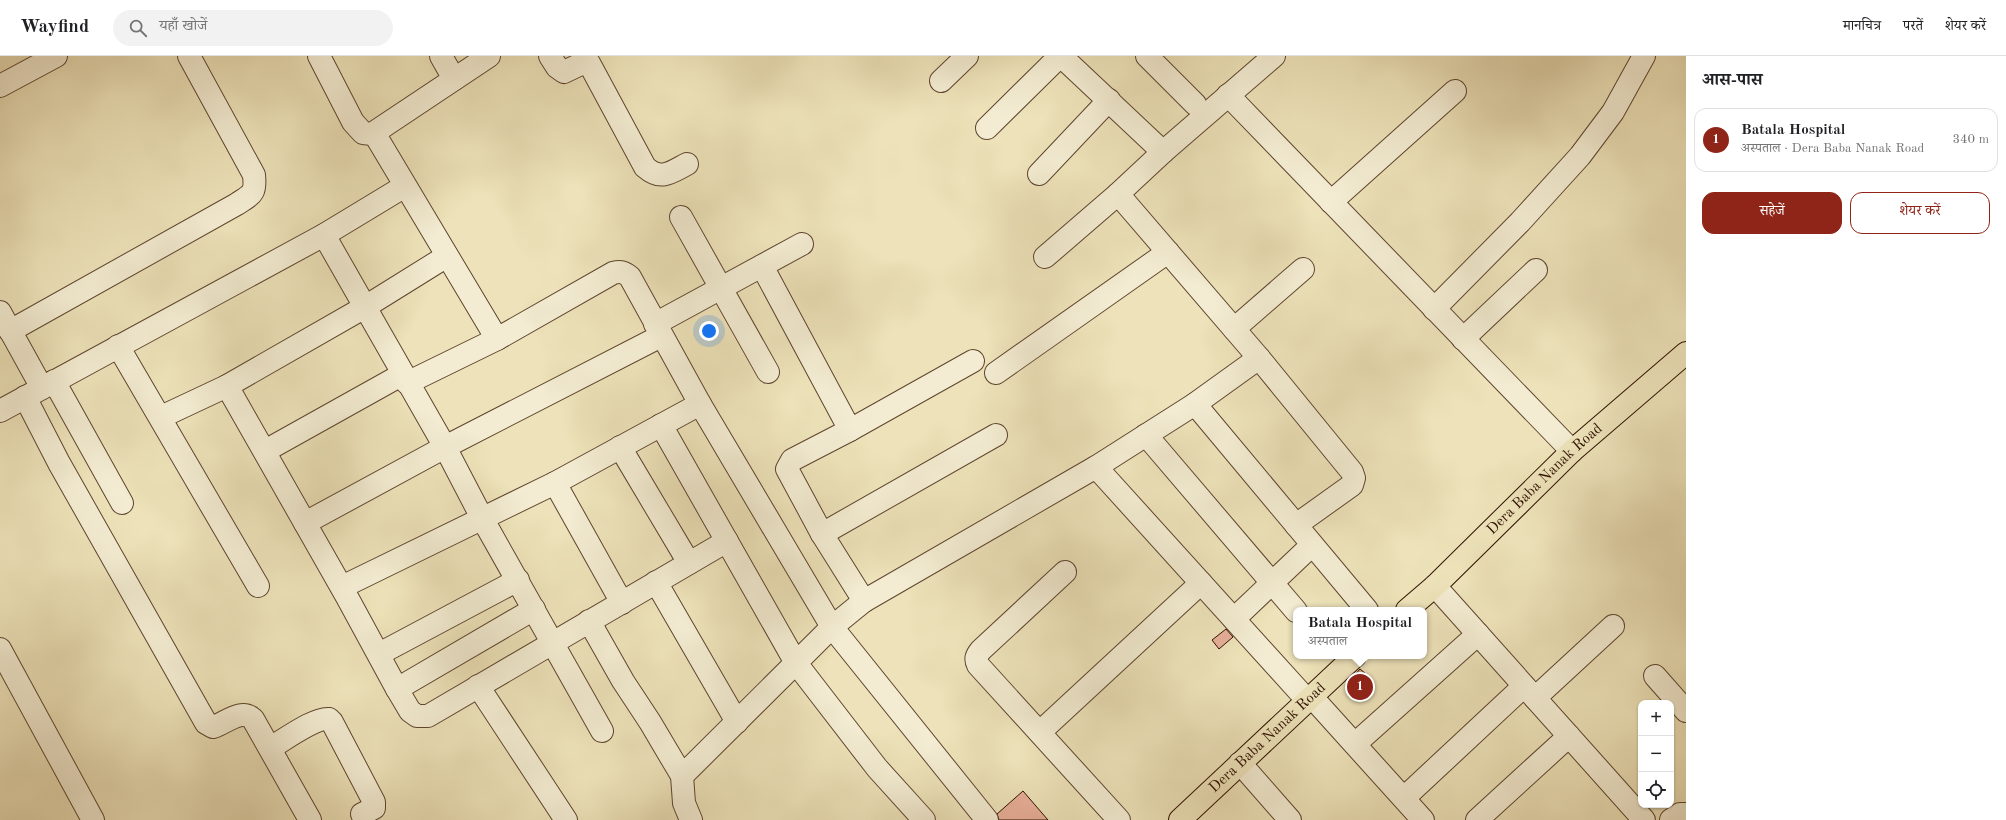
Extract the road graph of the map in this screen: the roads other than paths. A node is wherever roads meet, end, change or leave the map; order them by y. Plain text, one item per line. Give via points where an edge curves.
1 (56, 56) edge
2 (189, 56) edge
3 (319, 56) edge
4 (441, 56) edge
5 (489, 56) edge
6 (550, 56) edge
7 (966, 56) edge
8 (1061, 56) edge
9 (1147, 56) edge
10 (1274, 56) edge
11 (1644, 56) edge
12 (454, 79) junction
13 (941, 81) dead end
14 (0, 86) edge
15 (1455, 91) dead end
16 (1228, 95) junction
17 (1109, 100) junction
18 (1195, 104) dead end
19 (987, 128) dead end
20 (372, 134) junction
21 (1163, 152) junction
22 (687, 164) dead end
23 (1039, 174) dead end
24 (406, 186) junction
25 (1118, 194) junction
26 (1331, 202) junction
27 (681, 217) dead end
28 (324, 235) junction
29 (802, 244) dead end
30 (1168, 252) junction
31 (447, 256) junction
32 (1045, 257) dead end
33 (762, 266) junction
34 (1303, 269) dead end
35 (1536, 270) dead end
36 (721, 288) junction
37 (365, 307) junction
38 (1434, 309) junction
39 (5, 321) edge
40 (1234, 329) junction
41 (658, 330) junction
42 (497, 339) junction
43 (1463, 339) junction
44 (118, 346) junction
45 (1686, 353) edge
46 (1259, 358) junction
47 (973, 361) dead end
48 (768, 372) dead end
49 (996, 373) dead end
50 (405, 379) junction
51 (227, 386) junction
52 (40, 389) junction
53 (700, 404) junction
54 (1195, 404) junction
55 (0, 411) edge
56 (161, 417) junction
57 (661, 425) junction
58 (850, 430) junction
59 (996, 435) dead end
60 (1146, 435) junction
61 (445, 447) junction
62 (620, 447) junction
63 (265, 451) junction
64 (1572, 451) junction
65 (1096, 467) junction
66 (555, 483) junction
67 (122, 503) dead end
68 (482, 518) junction
69 (305, 522) junction
70 (1296, 525) junction
71 (822, 534) junction
72 (727, 541) junction
73 (1312, 545) junction
74 (689, 563) junction
75 (1065, 572) dead end
76 (518, 580) junction
77 (656, 582) junction
78 (1201, 583) junction
79 (1272, 583) junction
80 (258, 586) dead end
81 (1435, 586) junction
82 (342, 587) junction
83 (864, 601) junction
84 (622, 603) junction
85 (1364, 607) edge
86 (1411, 607) edge
87 (1293, 608) edge
88 (534, 610) junction
89 (1234, 619) junction
90 (589, 621) junction
91 (1613, 626) dead end
92 (832, 627) junction
93 (1478, 634) junction
94 (553, 644) junction
95 (0, 649) edge
96 (379, 654) junction
97 (1344, 659) edge
98 (796, 663) junction
99 (1655, 676) dead end
100 (478, 686) junction
101 (397, 689) junction
102 (1530, 692) junction
103 (1309, 698) junction
104 (1686, 711) edge
105 (737, 722) junction
106 (602, 731) dead end
107 (1040, 732) junction
108 (1569, 736) junction
109 (1354, 744) junction
110 (270, 748) junction
111 (1240, 763) junction
112 (682, 776) junction
113 (1404, 798) junction
114 (1686, 814) edge
115 (359, 818) edge
116 (686, 818) edge
117 (93, 820) edge
118 (310, 820) edge
119 (566, 820) edge
120 (924, 820) edge
121 (987, 820) edge
122 (1119, 820) edge
123 (1180, 820) edge
124 (1290, 820) edge
125 (1423, 820) edge
126 (1477, 820) edge
127 (1644, 820) edge
128 (1671, 820) edge

1 - 14 street
2 - 39 street via 254,175 256,188 252,194 237,204
3 - 20 street via 353,122 363,133
4 - 12 street
5 - 12 street
6 - 22 street via 564,72 585,62 589,63 645,167 660,175
7 - 13 street
8 - 17 street
8 - 19 street
9 - 18 street
10 - 16 street
11 - 38 street via 1613,112 1580,156 1520,222
12 - 20 street
15 - 26 street
16 - 21 street
16 - 26 street
17 - 21 street
17 - 23 street
20 - 24 street
21 - 25 street
24 - 28 street
24 - 31 street
25 - 30 street
25 - 32 street
26 - 38 street
27 - 36 street
28 - 37 street
28 - 44 street
29 - 33 street
30 - 40 street
30 - 49 street
31 - 37 street
31 - 42 street
33 - 36 street
33 - 58 street
34 - 40 street
35 - 43 street
36 - 41 street
36 - 48 street
37 - 50 street
37 - 51 street
38 - 43 street
39 - 52 street
40 - 46 street
41 - 42 street via 630,277 620,271
41 - 53 street
41 - 61 street
42 - 50 street
43 - 64 street
44 - 52 street
44 - 56 street
45 - 64 main road, Dera Baba Nanak Road
46 - 54 street
46 - 70 street via 1352,472 1354,478 1352,485
47 - 58 street
50 - 61 street
50 - 63 street
51 - 56 street
51 - 63 street
52 - 55 street
52 - 67 street
52 - 110 street via 59,463 206,723 213,727 242,714 248,715
53 - 57 street
53 - 92 street
54 - 60 street
54 - 70 street
56 - 80 street
57 - 62 street
57 - 72 street
58 - 71 street via 792,460 787,469
59 - 71 street
60 - 65 street
60 - 79 street
61 - 68 street
61 - 69 street
62 - 66 street
62 - 74 street
63 - 69 street
64 - 81 main road, Dera Baba Nanak Road
65 - 78 street
65 - 83 street
66 - 68 street
66 - 84 street
68 - 76 street
68 - 82 street
69 - 82 street
70 - 73 street
71 - 83 street
72 - 74 street
72 - 98 street
73 - 79 street
73 - 85 street
74 - 77 street
75 - 107 street via 981,650 976,660
76 - 88 street
76 - 96 street
77 - 84 street
77 - 105 street
78 - 89 street
78 - 107 street
79 - 87 street
79 - 89 street
81 - 86 main road, Dera Baba Nanak Road
81 - 93 street
82 - 96 street
83 - 92 street
84 - 90 street
88 - 94 street
88 - 101 street
89 - 103 street
90 - 94 street
90 - 112 street
91 - 102 street
92 - 98 street
92 - 121 street
93 - 102 street
93 - 109 street
94 - 100 street
94 - 106 street
95 - 117 street
96 - 101 street
97 - 103 main road, Dera Baba Nanak Road
98 - 105 street
98 - 120 street via 877,768
99 - 104 street
100 - 101 street via 428,716 422,717 413,714
100 - 119 street
102 - 108 street
102 - 113 street
103 - 109 street
103 - 111 main road, Dera Baba Nanak Road
105 - 112 street
107 - 122 street
108 - 126 street
108 - 127 street
109 - 113 street
110 - 115 street via 321,719 329,719 374,802 374,808
110 - 118 street
111 - 123 main road, Dera Baba Nanak Road
111 - 124 street
112 - 116 street
113 - 125 street
114 - 128 street via 1680,814

